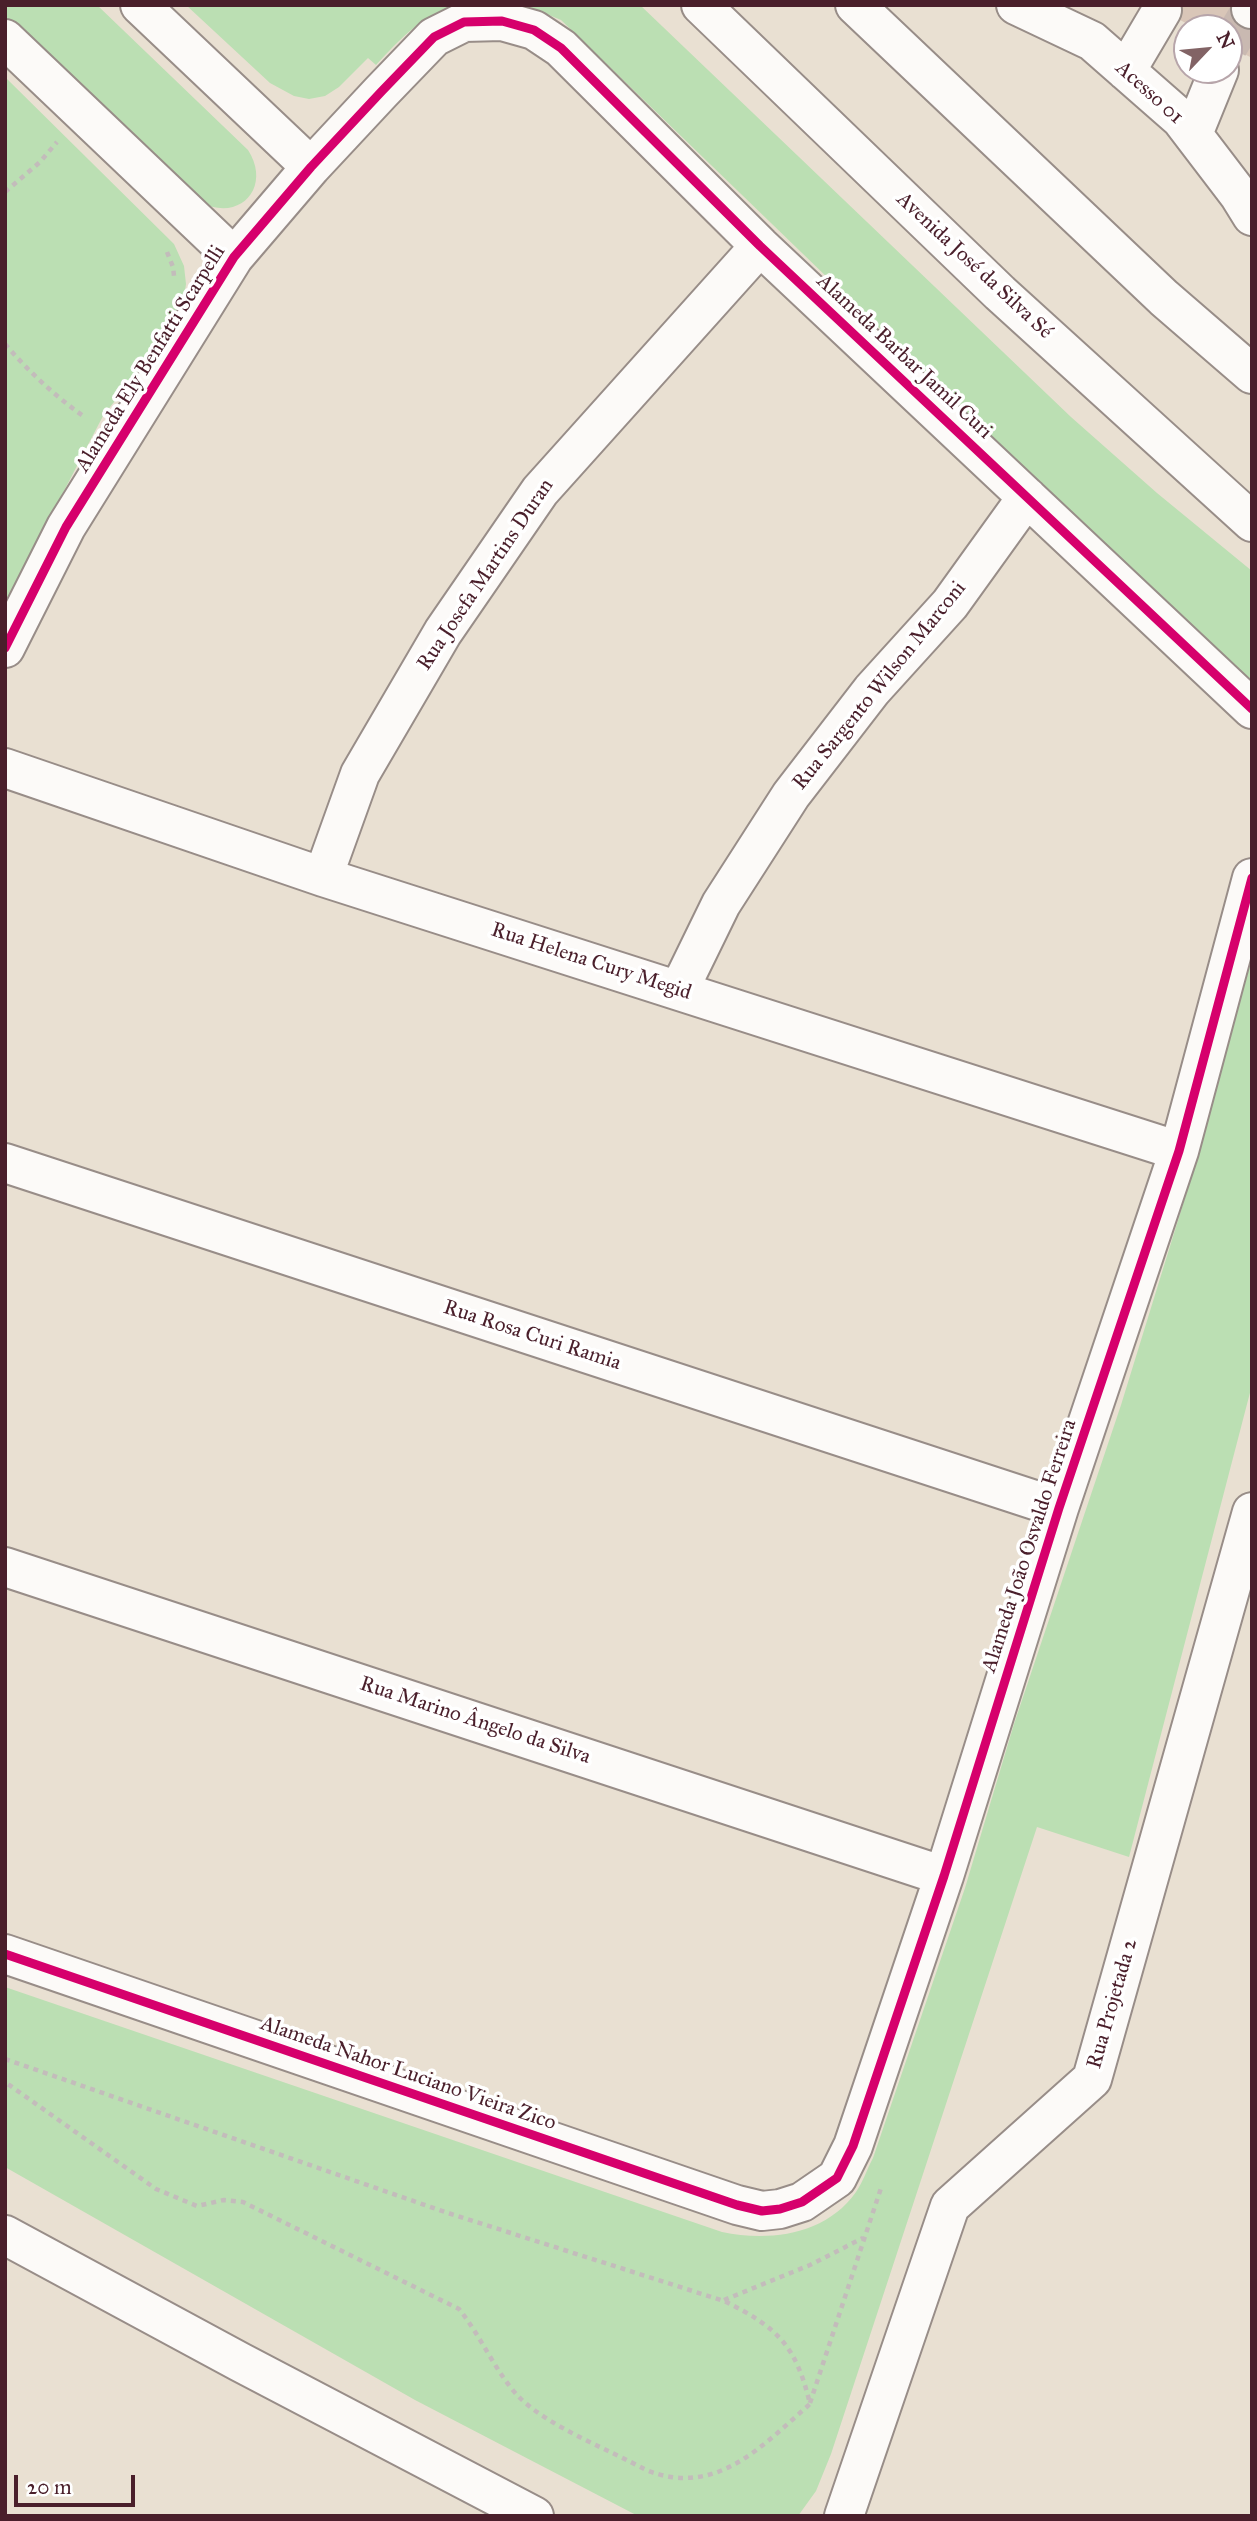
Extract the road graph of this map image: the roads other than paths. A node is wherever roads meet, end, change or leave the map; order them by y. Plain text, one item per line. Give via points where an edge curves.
1 (140, 5) edge
2 (701, 5) edge
3 (855, 5) edge
4 (1016, 5) edge
5 (1162, 10) dead end
6 (534, 30) joint
7 (5, 39) edge
8 (1126, 71) junction
9 (1213, 84) edge
10 (1193, 134) junction
11 (311, 167) junction
12 (1252, 216) edge
13 (760, 246) junction
14 (234, 257) junction
15 (1252, 374) edge
16 (1027, 497) junction
17 (1252, 522) edge
18 (5, 648) edge
19 (1252, 709) edge
20 (5, 768) edge
21 (323, 877) junction
22 (1252, 878) edge
23 (679, 990) junction
24 (1179, 1151) junction
25 (5, 1163) edge
26 (1059, 1508) junction
27 (1252, 1512) edge
28 (5, 1567) edge
29 (944, 1875) junction
30 (5, 1954) edge
31 (802, 2202) joint
32 (5, 2235) edge
33 (534, 2516) edge
34 (844, 2516) edge

1 - 11 street
2 - 17 street, Avenida José da Silva Sé via 1000,293
3 - 15 street via 1164,298
4 - 8 street, Acesso 01 via 1092,41
5 - 8 street
6 - 11 street, Alameda Ely Benfatti Scarpelli via 502,21 464,22 434,37
6 - 13 street, Alameda Barbar Jamil Curi via 561,48
7 - 14 street
8 - 10 street, Acesso 01
9 - 10 street
10 - 12 street, Acesso 01
11 - 14 street, Alameda Ely Benfatti Scarpelli
13 - 16 street, Alameda Barbar Jamil Curi
13 - 21 street, Rua Josefa Martins Duran via 540,491 443,632 360,774
14 - 18 street, Alameda Ely Benfatti Scarpelli via 66,527
16 - 19 street, Alameda Barbar Jamil Curi
16 - 23 street, Rua Sargento Wilson Marconi via 950,604 872,690 791,795 721,904
20 - 21 street, Rua Helena Cury Megid
21 - 23 street, Rua Helena Cury Megid
22 - 24 street, Alameda João Osvaldo Ferreira
23 - 24 street, Rua Helena Cury Megid
24 - 26 street, Alameda João Osvaldo Ferreira
25 - 26 street, Rua Rosa Curi Ramia
26 - 29 street, Alameda João Osvaldo Ferreira
27 - 34 street, Rua Projetada 2 via 1092,2079 950,2206
28 - 29 street, Rua Marino Ângelo da Silva
29 - 31 street, Alameda João Osvaldo Ferreira via 853,2146 836,2178
30 - 31 street, Alameda Nahor Luciano Vieira Zico via 737,2205 762,2210
32 - 33 street

